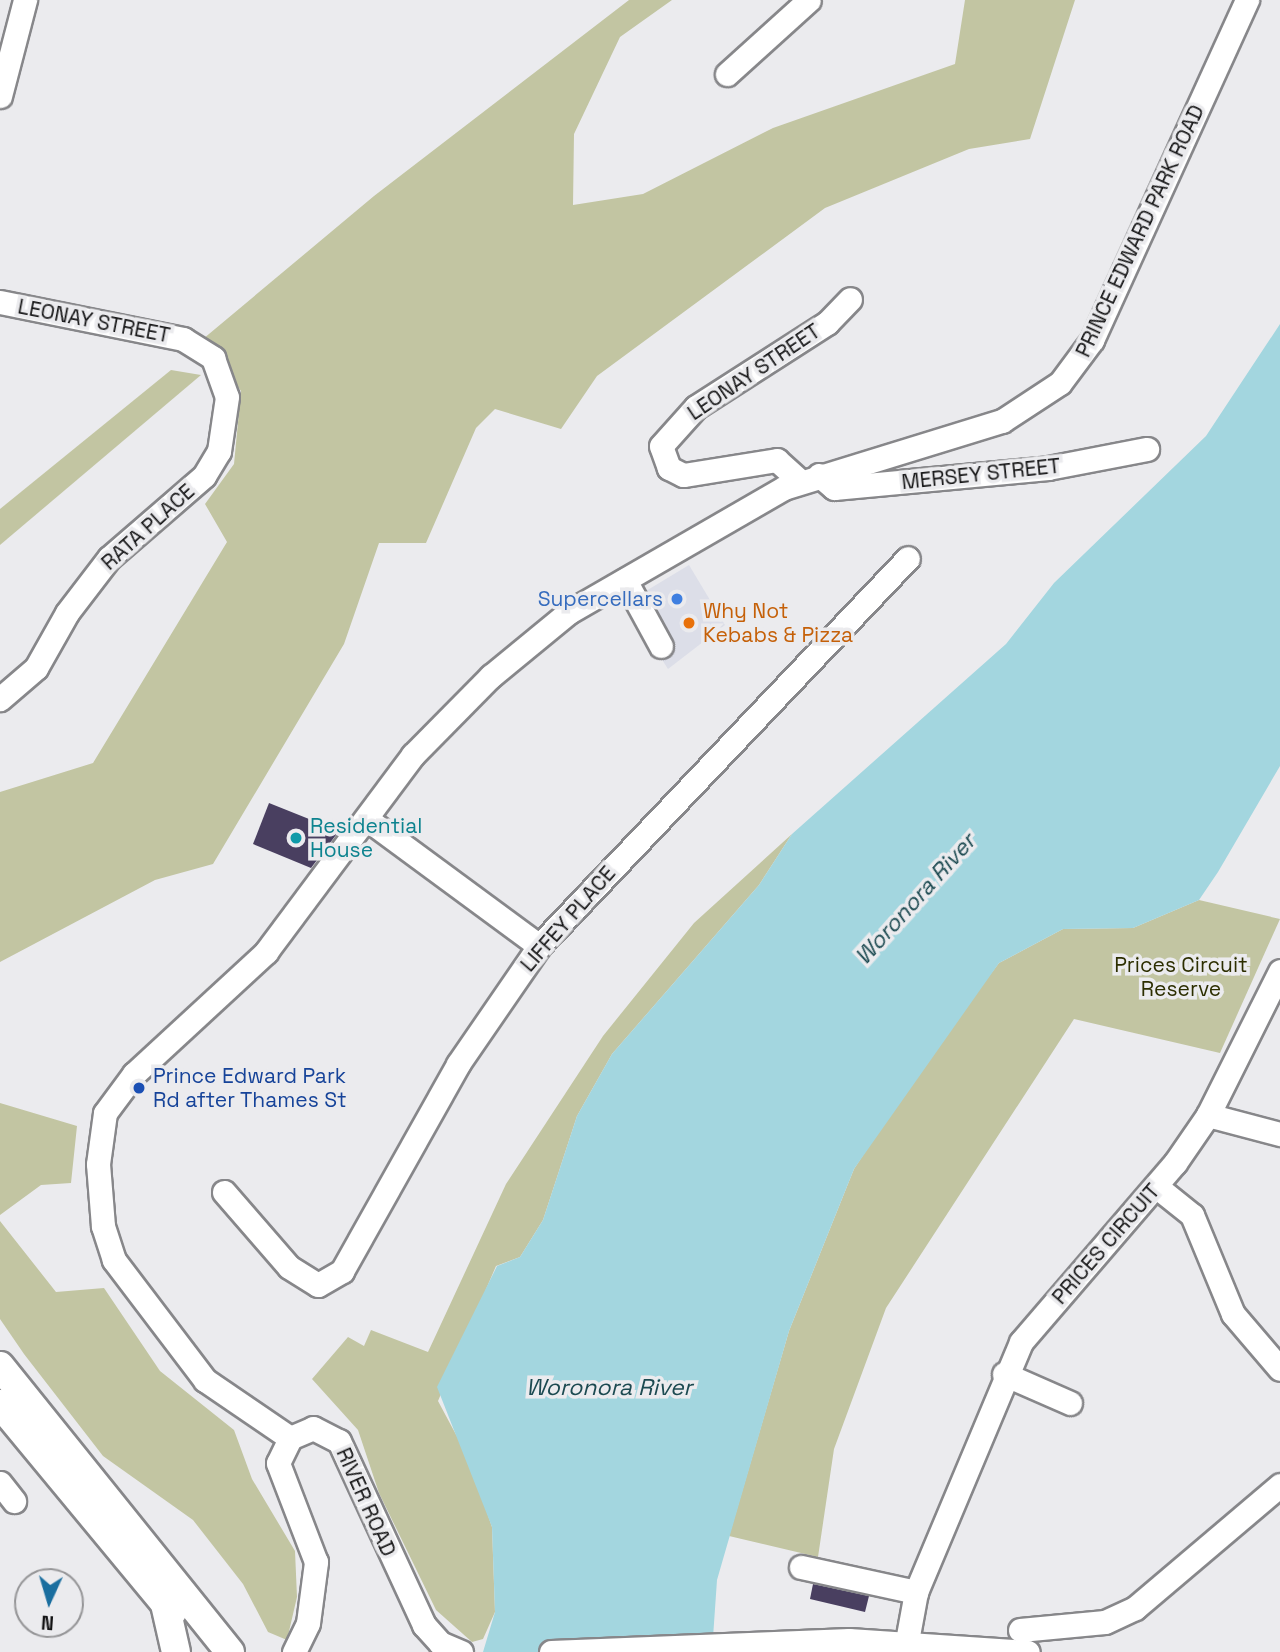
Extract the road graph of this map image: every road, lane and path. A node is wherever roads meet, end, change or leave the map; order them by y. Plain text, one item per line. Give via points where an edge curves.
1 (25, 0) edge
2 (809, 0) edge
3 (1247, 0) edge
4 (727, 74) dead end
5 (0, 96) edge
6 (850, 299) dead end
7 (0, 302) edge
8 (1147, 449) dead end
9 (219, 451) joint
10 (809, 478) junction
11 (908, 558) dead end
12 (625, 580) junction
13 (661, 646) dead end
14 (0, 699) edge
15 (367, 819) junction
16 (539, 946) junction
17 (1280, 971) edge
18 (1208, 1115) junction
19 (1280, 1134) edge
20 (1157, 1187) junction
21 (224, 1192) dead end
22 (0, 1366) edge
23 (1280, 1368) edge
24 (1004, 1374) junction
25 (0, 1404) edge
26 (1070, 1404) dead end
27 (257, 1412) junction
28 (313, 1429) junction
29 (290, 1438) junction
30 (278, 1463) junction
31 (1280, 1485) edge
32 (801, 1567) dead end
33 (916, 1592) junction
34 (165, 1604) junction
35 (1020, 1630) dead end
36 (429, 1644) edge
37 (905, 1647) edge
38 (792, 1648) edge
39 (176, 1652) edge
40 (204, 1652) edge
41 (230, 1652) edge
42 (294, 1652) edge
43 (461, 1652) edge
44 (551, 1652) edge
45 (1028, 1652) edge

1 - 5 street
2 - 4 street
3 - 10 street, PRINCE EDWARD PARK ROAD via 1077,365 1040,398 1002,421
6 - 10 street, LEONAY STREET via 834,318 696,407 661,446 668,468 683,475 777,460
7 - 9 street, LEONAY STREET via 152,331 204,349 227,397
8 - 10 street, MERSEY STREET via 1048,468 876,485 834,488
9 - 14 street, RATA PLACE via 204,476 109,558 67,613 36,668
10 - 12 street, PRINCE EDWARD PARK ROAD
11 - 16 street, LIFFEY PLACE
12 - 13 street
12 - 15 street, PRINCE EDWARD PARK ROAD via 569,612 491,676 413,755
15 - 16 street
15 - 27 street, PRINCE EDWARD PARK ROAD via 266,952 134,1073 100,1124 103,1226 114,1260 205,1380
16 - 21 street, LIFFEY PLACE via 458,1064 342,1271 318,1284 289,1266
17 - 18 street, PRICES CIRCUIT
18 - 19 street
18 - 20 street, PRICES CIRCUIT
20 - 23 street via 1192,1215 1233,1314
20 - 24 street, PRICES CIRCUIT via 1027,1334
22 - 41 main road
24 - 26 street
24 - 33 street, PRICES CIRCUIT
25 - 34 main road
27 - 28 street
27 - 29 street, PRINCE EDWARD PARK ROAD
27 - 30 street
28 - 29 street, RIVER ROAD
28 - 36 street, RIVER ROAD via 339,1441 371,1522
29 - 30 street
30 - 42 street via 316,1562 308,1623
31 - 35 street via 1156,1593 1105,1622
32 - 33 street
33 - 37 street, PRICES CIRCUIT
34 - 39 main road
34 - 40 main road
36 - 43 street, RIVER ROAD
37 - 38 street
37 - 45 street
38 - 44 street

